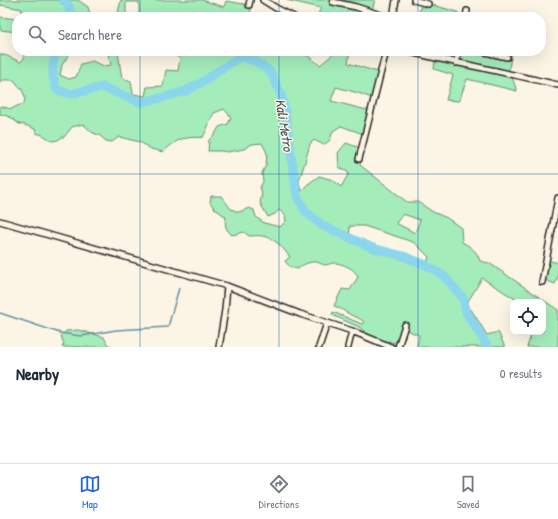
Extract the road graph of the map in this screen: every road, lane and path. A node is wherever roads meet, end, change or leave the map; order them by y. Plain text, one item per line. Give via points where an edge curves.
1 (263, 0) edge
2 (396, 0) edge
3 (414, 0) edge
4 (333, 2) dead end
5 (428, 4) dead end
6 (284, 12) edge
7 (372, 12) edge
8 (394, 12) edge
9 (385, 56) edge
10 (427, 56) edge
11 (458, 56) edge
12 (503, 56) edge
13 (507, 57) dead end
14 (456, 63) junction
15 (558, 85) edge
16 (359, 159) dead end
17 (558, 198) edge
18 (0, 220) edge
19 (542, 282) dead end
20 (227, 286) junction
21 (326, 323) junction
22 (405, 325) dead end
23 (352, 331) junction
24 (219, 347) edge
25 (319, 347) edge
26 (348, 347) edge
27 (391, 347) edge
28 (398, 347) edge

1 - 6 street
2 - 8 street
3 - 5 street
4 - 7 street
9 - 16 street
10 - 14 street
11 - 14 street
12 - 13 street
14 - 15 street
17 - 19 street
18 - 20 street
20 - 21 street
20 - 24 street via 226,310
21 - 23 street
21 - 25 street
22 - 28 street
23 - 26 street
23 - 27 street

